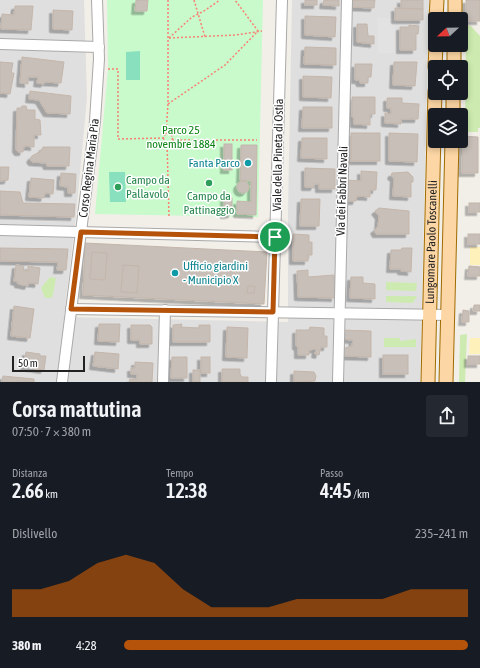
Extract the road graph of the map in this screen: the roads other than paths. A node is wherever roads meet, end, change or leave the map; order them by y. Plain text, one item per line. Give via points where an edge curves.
1 (97, 0) edge
2 (282, 0) edge
3 (347, 0) edge
4 (437, 0) edge
5 (455, 0) edge
6 (436, 12) edge
7 (455, 12) edge
8 (0, 44) edge
9 (99, 47) junction
10 (435, 100) edge
11 (452, 148) edge
12 (433, 168) junction
13 (452, 168) junction
14 (0, 230) edge
15 (81, 232) junction
16 (275, 237) junction
17 (71, 309) junction
18 (165, 310) junction
19 (273, 312) junction
20 (339, 313) junction
21 (430, 315) junction
22 (449, 315) junction
23 (62, 382) edge
24 (163, 382) edge
25 (272, 382) edge
26 (338, 382) edge
27 (428, 382) edge
28 (446, 382) edge

1 - 9 street, Corso Regina Maria Pia
2 - 16 street, Viale della Pineta di Ostia
3 - 20 street, Via dei Fabbri Navali
4 - 6 main road
5 - 7 main road
8 - 9 street
9 - 15 street, Corso Regina Maria Pia via 95,122
10 - 12 main road, Lungomare Paolo Toscanelli
11 - 13 main road, Lungomare Paolo Toscanelli
12 - 13 street, Lungomare Paolo Toscanelli
12 - 21 main road, Lungomare Paolo Toscanelli
13 - 22 main road, Lungomare Paolo Toscanelli
14 - 15 street
15 - 16 street
15 - 17 street, Corso Regina Maria Pia
16 - 19 street, Viale della Pineta di Ostia
17 - 18 street
17 - 23 street, Corso Regina Maria Pia
18 - 19 street
18 - 24 street
19 - 20 street
19 - 25 street, Viale della Pineta di Ostia
20 - 21 street
20 - 26 street, Via dei Fabbri Navali
21 - 22 street, Lungomare Paolo Toscanelli
21 - 27 main road, Lungomare Paolo Toscanelli
22 - 28 main road, Lungomare Paolo Toscanelli

